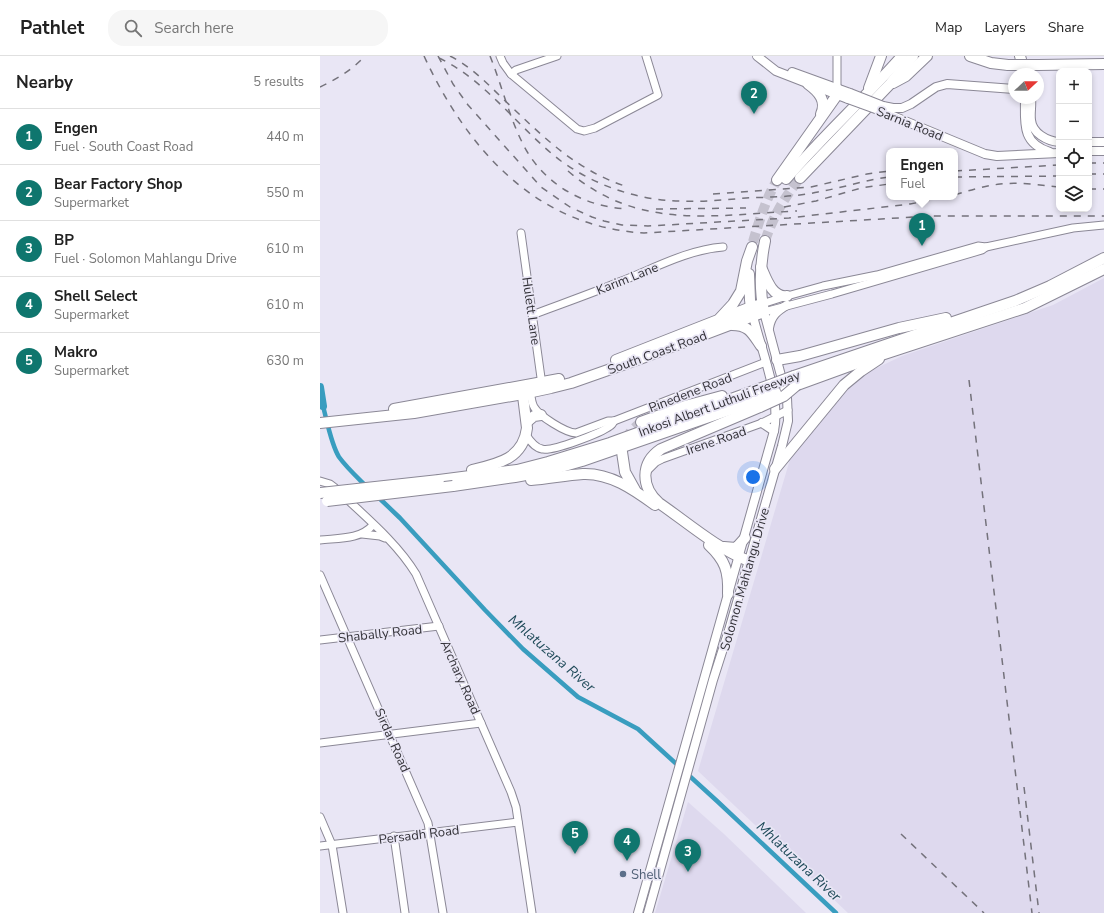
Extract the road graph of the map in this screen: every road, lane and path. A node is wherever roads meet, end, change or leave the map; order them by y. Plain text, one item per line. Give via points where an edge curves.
1 (500, 56) edge
2 (557, 56) edge
3 (646, 56) edge
4 (757, 56) edge
5 (837, 56) edge
6 (881, 56) edge
7 (902, 56) edge
8 (913, 56) edge
9 (927, 56) edge
10 (970, 56) edge
11 (1020, 56) edge
12 (767, 59) edge
13 (1104, 64) edge
14 (1023, 68) edge
15 (512, 74) junction
16 (808, 84) junction
17 (890, 84) junction
18 (1008, 89) edge
19 (837, 92) junction
20 (868, 92) junction
21 (911, 104) junction
22 (1026, 104) edge
23 (1031, 104) edge
24 (882, 109) junction
25 (1031, 123) junction
26 (815, 125) junction
27 (922, 128) junction
28 (1056, 142) edge
29 (1092, 142) edge
30 (1104, 142) edge
31 (1038, 151) junction
32 (1092, 151) edge
33 (1104, 151) edge
34 (1056, 153) edge
35 (800, 178) tunnel mouth
36 (1104, 225) edge
37 (521, 232) dead end
38 (765, 241) tunnel mouth
39 (723, 247) dead end
40 (1104, 258) edge
41 (761, 265) junction
42 (1104, 269) edge
43 (787, 300) junction
44 (763, 308) junction
45 (991, 309) junction
46 (752, 311) junction
47 (532, 314) junction
48 (722, 323) junction
49 (769, 328) junction
50 (761, 346) junction
51 (894, 350) junction
52 (778, 360) junction
53 (766, 362) junction
54 (795, 381) junction
55 (543, 386) junction
56 (526, 389) junction
57 (744, 394) junction
58 (508, 396) junction
59 (482, 397) junction
60 (758, 399) junction
61 (788, 410) junction
62 (372, 415) junction
63 (541, 415) junction
64 (320, 417) edge
65 (526, 417) junction
66 (776, 417) junction
67 (614, 421) junction
68 (641, 422) tunnel mouth
69 (320, 424) edge
70 (762, 424) junction
71 (774, 431) junction
72 (571, 433) junction
73 (526, 435) junction
74 (574, 442) junction
75 (622, 452) dead end
76 (775, 469) junction
77 (646, 472) junction
78 (515, 477) junction
79 (320, 481) edge
80 (452, 482) junction
81 (636, 491) junction
82 (322, 499) edge
83 (373, 525) junction
84 (362, 534) junction
85 (745, 538) junction
86 (320, 540) edge
87 (390, 542) junction
88 (709, 545) junction
89 (720, 546) junction
90 (738, 560) junction
91 (748, 564) junction
92 (320, 574) edge
93 (728, 594) junction
94 (439, 626) junction
95 (347, 636) junction
96 (320, 640) edge
97 (481, 723) junction
98 (390, 734) junction
99 (320, 743) edge
100 (320, 818) edge
101 (518, 822) junction
102 (430, 832) junction
103 (394, 836) junction
104 (332, 844) junction
105 (320, 846) edge
106 (343, 913) edge
107 (405, 913) edge
108 (443, 913) edge
109 (532, 913) edge
110 (638, 913) edge
111 (648, 913) edge

1 - 15 street
2 - 15 street via 516,70
3 - 15 street via 658,94 588,131 579,131
4 - 12 main road, Sarnia Road
5 - 19 street
6 - 20 highway
7 - 20 highway
8 - 17 highway
9 - 17 highway via 904,78
10 - 13 highway, bridge via 1008,66
11 - 14 highway
12 - 16 main road, Sarnia Road via 776,71
12 - 19 main road, Sarnia Road
16 - 19 main road, Sarnia Road
16 - 26 highway via 817,91 823,102
17 - 35 highway
18 - 21 main road, Sarnia Road via 948,84 936,87
19 - 24 main road, Sarnia Road, bridge
19 - 26 highway
20 - 26 highway via 781,179
21 - 24 main road, Sarnia Road via 902,108
21 - 27 main road via 907,108 907,114
22 - 31 main road via 1026,133
23 - 25 main road
24 - 27 main road, Sarnia Road
25 - 28 main road via 1044,138
25 - 31 main road via 1039,142
27 - 31 main road, Sarnia Road via 985,154 997,156
29 - 30 main road
31 - 34 main road
32 - 33 main road
36 - 43 street, South Coast Road via 1073,228 982,250 968,251 853,284 823,286
37 - 47 street, Hulett Lane
38 - 41 highway, Solomon Mahlangu Drive
39 - 47 street, Karim Lane via 707,248 684,255
40 - 45 highway, Inkosi Albert Luthuli Freeway via 1037,292
41 - 43 highway via 776,294
41 - 44 highway, Solomon Mahlangu Drive
42 - 51 highway, Inkosi Albert Luthuli Freeway via 1025,308
43 - 44 street, South Coast Road
43 - 49 main road via 770,320
44 - 46 highway, South Coast Road
44 - 49 main road, Solomon Mahlangu Drive
45 - 52 highway via 899,328
45 - 54 highway, Inkosi Albert Luthuli Freeway
46 - 48 highway, South Coast Road
46 - 48 highway, Solomon Mahlangu Drive via 748,285 753,245 741,291
46 - 50 main road, Solomon Mahlangu Drive
47 - 55 street, Hulett Lane
48 - 50 highway via 743,326 752,332
48 - 55 highway, South Coast Road via 644,354
49 - 52 main road, Solomon Mahlangu Drive
50 - 53 main road, Solomon Mahlangu Drive
51 - 54 highway, Inkosi Albert Luthuli Freeway
51 - 76 highway via 844,384
52 - 61 main road, Solomon Mahlangu Drive
53 - 66 main road, Solomon Mahlangu Drive
53 - 67 street, Pinedene Road
54 - 60 highway, Inkosi Albert Luthuli Freeway, bridge
54 - 60 highway, bridge via 784,396
55 - 56 highway, South Coast Road
56 - 58 highway, South Coast Road
56 - 59 highway, South Coast Road
56 - 63 street via 533,406
56 - 65 highway
57 - 60 highway, Inkosi Albert Luthuli Freeway
57 - 68 highway via 728,394
57 - 80 highway, Inkosi Albert Luthuli Freeway via 566,457 517,470
58 - 59 highway, South Coast Road
58 - 65 highway via 517,402
59 - 62 highway, South Coast Road
60 - 77 highway via 661,449 650,458
60 - 78 highway, Inkosi Albert Luthuli Freeway via 582,461
61 - 66 street, Irene Road
61 - 76 main road, Solomon Mahlangu Drive via 786,431
62 - 64 highway, South Coast Road
62 - 69 highway, South Coast Road
63 - 65 highway
63 - 72 street
65 - 73 highway
66 - 70 street, Irene Road
66 - 71 main road, Solomon Mahlangu Drive
67 - 72 street, Pinedene Road
67 - 74 street, Pinedene Road via 611,425
70 - 71 main road
70 - 77 street, Irene Road via 662,459
71 - 85 main road, Solomon Mahlangu Drive
72 - 74 street
73 - 74 street, Pinedene Road via 534,445 544,450
73 - 80 highway via 522,446 510,458 471,470
75 - 81 highway via 625,472
76 - 91 main road, Solomon Mahlangu Drive
77 - 89 highway via 647,487 653,498
78 - 80 highway, Inkosi Albert Luthuli Freeway
78 - 81 highway via 528,480 592,474 609,478
79 - 83 street, Archary Road via 330,484
80 - 82 highway, Inkosi Albert Luthuli Freeway, bridge
80 - 82 highway, Inkosi Albert Luthuli Freeway, bridge via 439,480
81 - 88 highway
83 - 84 street
83 - 87 street, Archary Road
84 - 86 street
84 - 87 street via 380,536
85 - 89 highway via 736,548
85 - 90 main road, Solomon Mahlangu Drive
87 - 94 street, Archary Road via 409,561
88 - 90 highway
88 - 93 highway via 725,565
89 - 90 highway
90 - 91 highway
90 - 93 main road, Solomon Mahlangu Drive
91 - 111 main road, Solomon Mahlangu Drive
92 - 95 street, Sirdar Road
93 - 110 main road, Solomon Mahlangu Drive
94 - 95 street, Shabally Road
94 - 97 street, Archary Road
95 - 96 street, Shabally Road
95 - 98 street, Sirdar Road
97 - 98 street
97 - 101 street, Archary Road via 511,792
98 - 99 street
98 - 102 street, Sirdar Road via 425,814
100 - 104 street
101 - 102 street, Persadh Road
101 - 109 street, Archary Road
102 - 103 street, Persadh Road
102 - 108 street, Sirdar Road
103 - 104 street, Persadh Road
103 - 107 street
104 - 105 street, Persadh Road
104 - 106 street

